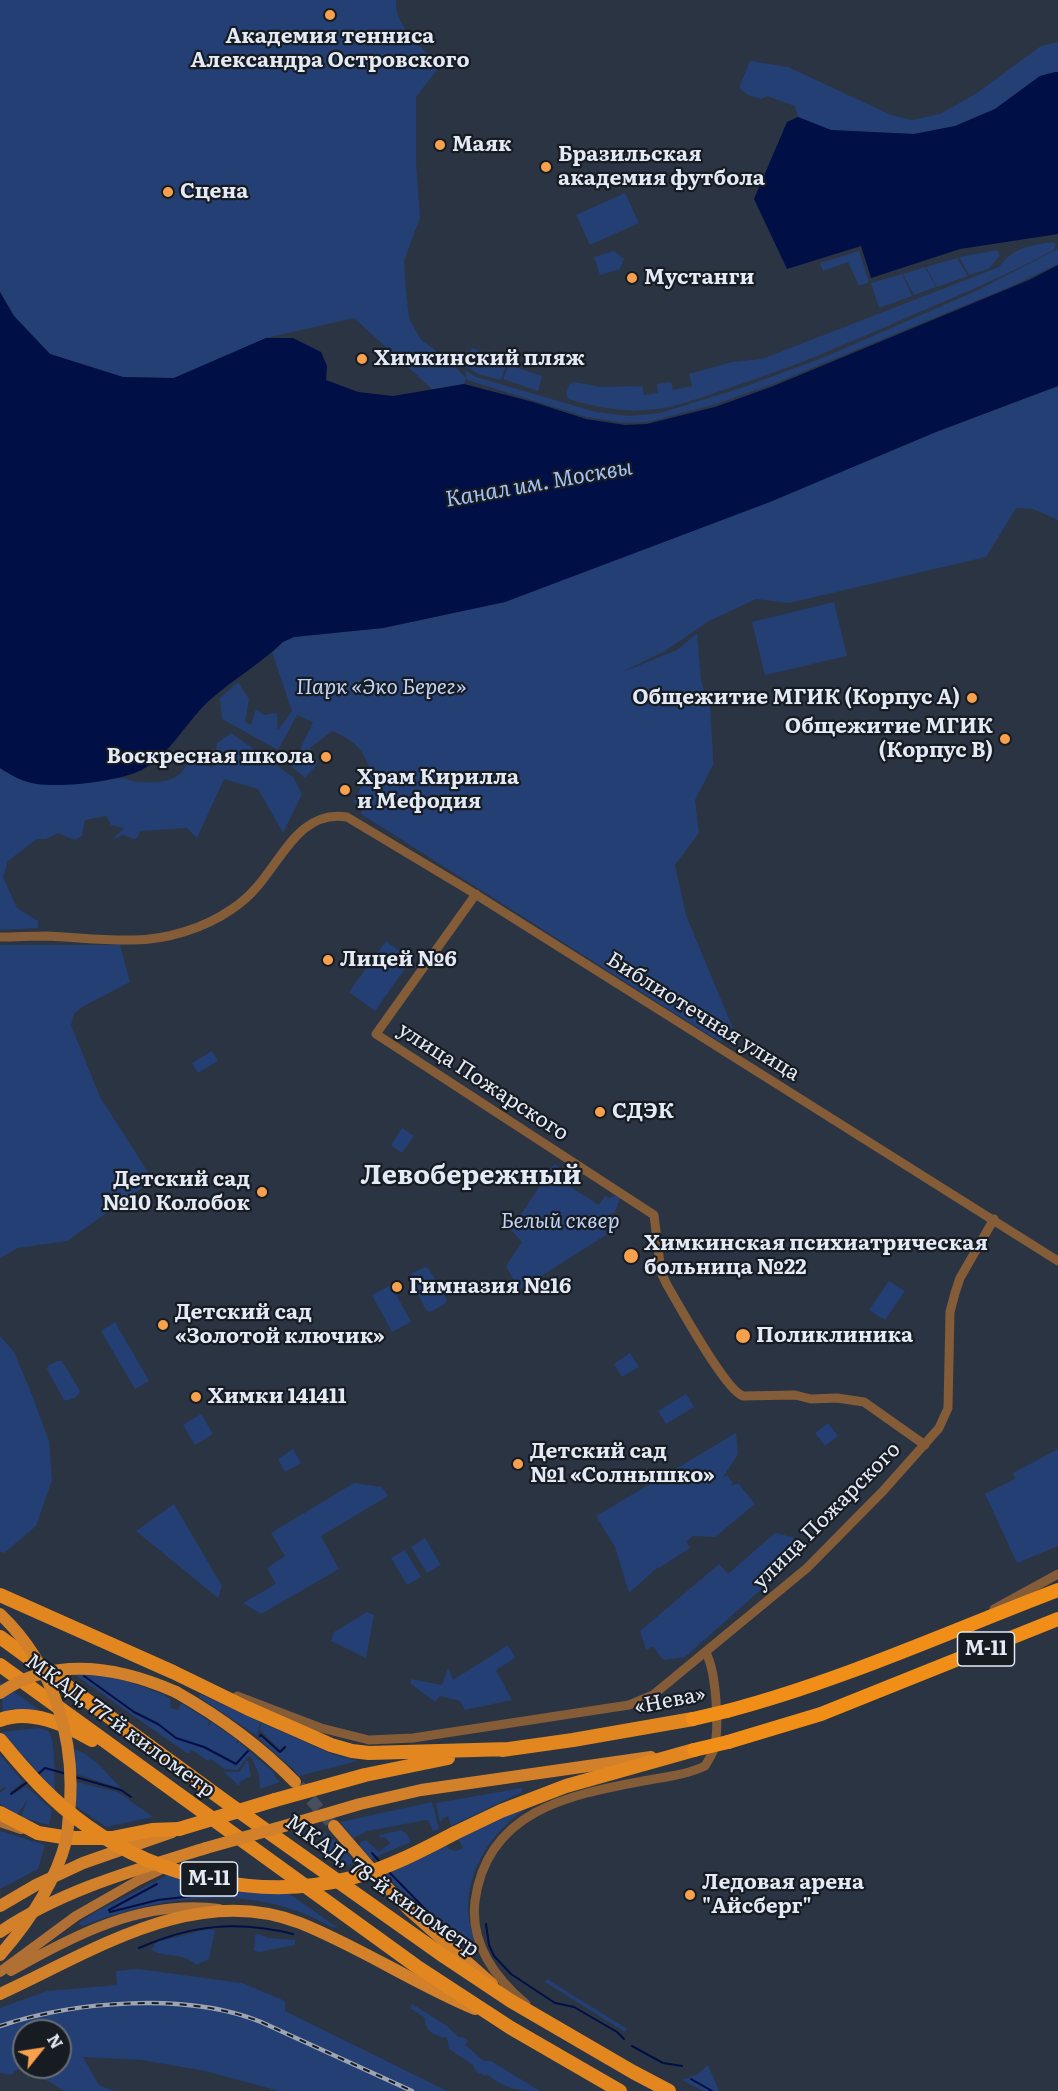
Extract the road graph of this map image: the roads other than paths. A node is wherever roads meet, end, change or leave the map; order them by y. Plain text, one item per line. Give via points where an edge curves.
1 (476, 894) junction
2 (0, 938) edge
3 (994, 1219) junction
4 (1058, 1261) edge
5 (925, 1445) junction
6 (1058, 1574) edge
7 (1058, 1590) edge
8 (0, 1595) edge
9 (0, 1614) edge
10 (1058, 1619) edge
11 (965, 1626) junction
12 (0, 1637) edge
13 (706, 1653) junction
14 (0, 1665) edge
15 (173, 1672) junction
16 (0, 1693) edge
17 (82, 1697) joint
18 (0, 1720) edge
19 (0, 1740) edge
20 (509, 1749) junction
21 (694, 1750) junction
22 (136, 1764) junction
23 (294, 1782) tunnel mouth
24 (0, 1813) edge
25 (214, 1821) joint
26 (0, 1822) edge
27 (334, 1826) tunnel mouth
28 (179, 1829) junction
29 (38, 1833) junction
30 (206, 1848) junction
31 (0, 1906) edge
32 (225, 1910) junction
33 (0, 1932) edge
34 (0, 1955) edge
35 (0, 1972) edge
36 (0, 1977) edge
37 (0, 1994) edge
38 (511, 2001) junction
39 (492, 2016) junction
40 (550, 2024) junction
41 (620, 2091) edge
42 (669, 2091) edge

1 - 2 street, Библиотечная улица via 339,815 309,824 298,833 247,897 208,923 169,935 133,940
1 - 3 street, Библиотечная улица
1 - 5 street, улица Пожарского via 376,1034 654,1215 661,1272 735,1393 854,1399
3 - 4 street, Библиотечная улица
3 - 5 street, улица Пожарского via 955,1293 950,1312 948,1408
5 - 13 street, улица Пожарского via 807,1568
6 - 11 street
7 - 11 highway, «Нева» / М-11
8 - 15 highway, М-11
9 - 34 main road, bridge via 29,1650 51,1687 64,1723 71,1795 66,1840 52,1878 29,1918
10 - 21 highway, М-11, bridge via 780,1728
11 - 20 highway, «Нева» / М-11, bridge via 856,1671 727,1711
12 - 17 highway, МКАД, 77-й километр
13 - 15 street, М-11 via 653,1695 629,1705 413,1738 369,1740 303,1721
13 - 40 street via 712,1668 716,1735 705,1766 564,1798 540,1809 508,1832 492,1852 481,1876 475,1905 481,1947 493,1970 514,1994
14 - 22 highway, МКАД, 77-й километр
15 - 20 highway, М-11 via 247,1708 352,1751
16 - 23 main road, bridge via 60,1669 123,1673 152,1681 203,1707 249,1739
17 - 38 highway, МКАД, 78-й километр
18 - 22 highway via 22,1715 50,1721
19 - 21 highway, М-11, bridge via 28,1774 86,1826 112,1842 170,1868 211,1880 272,1888 349,1878 382,1868 509,1808 566,1786
20 - 28 highway, «Нева» / М-11, bridge via 396,1768
21 - 30 main road, М-11, bridge via 421,1790
22 - 25 highway, МКАД, 77-й километр
24 - 29 highway, М-11
25 - 39 highway, МКАД, 78-й километр
26 - 29 main road
27 - 38 main road via 401,1902
28 - 29 highway, М-11 via 87,1839
28 - 31 main road via 83,1863
30 - 33 main road via 94,1884 46,1905
30 - 35 main road via 76,1916
32 - 36 main road via 176,1908 107,1924 74,1936
32 - 37 main road via 156,1923
32 - 39 main road via 274,1914 299,1923
38 - 40 highway, МКАД, 78-й километр
39 - 41 highway, МКАД, 78-й километр
40 - 42 highway, МКАД, 78-й километр

